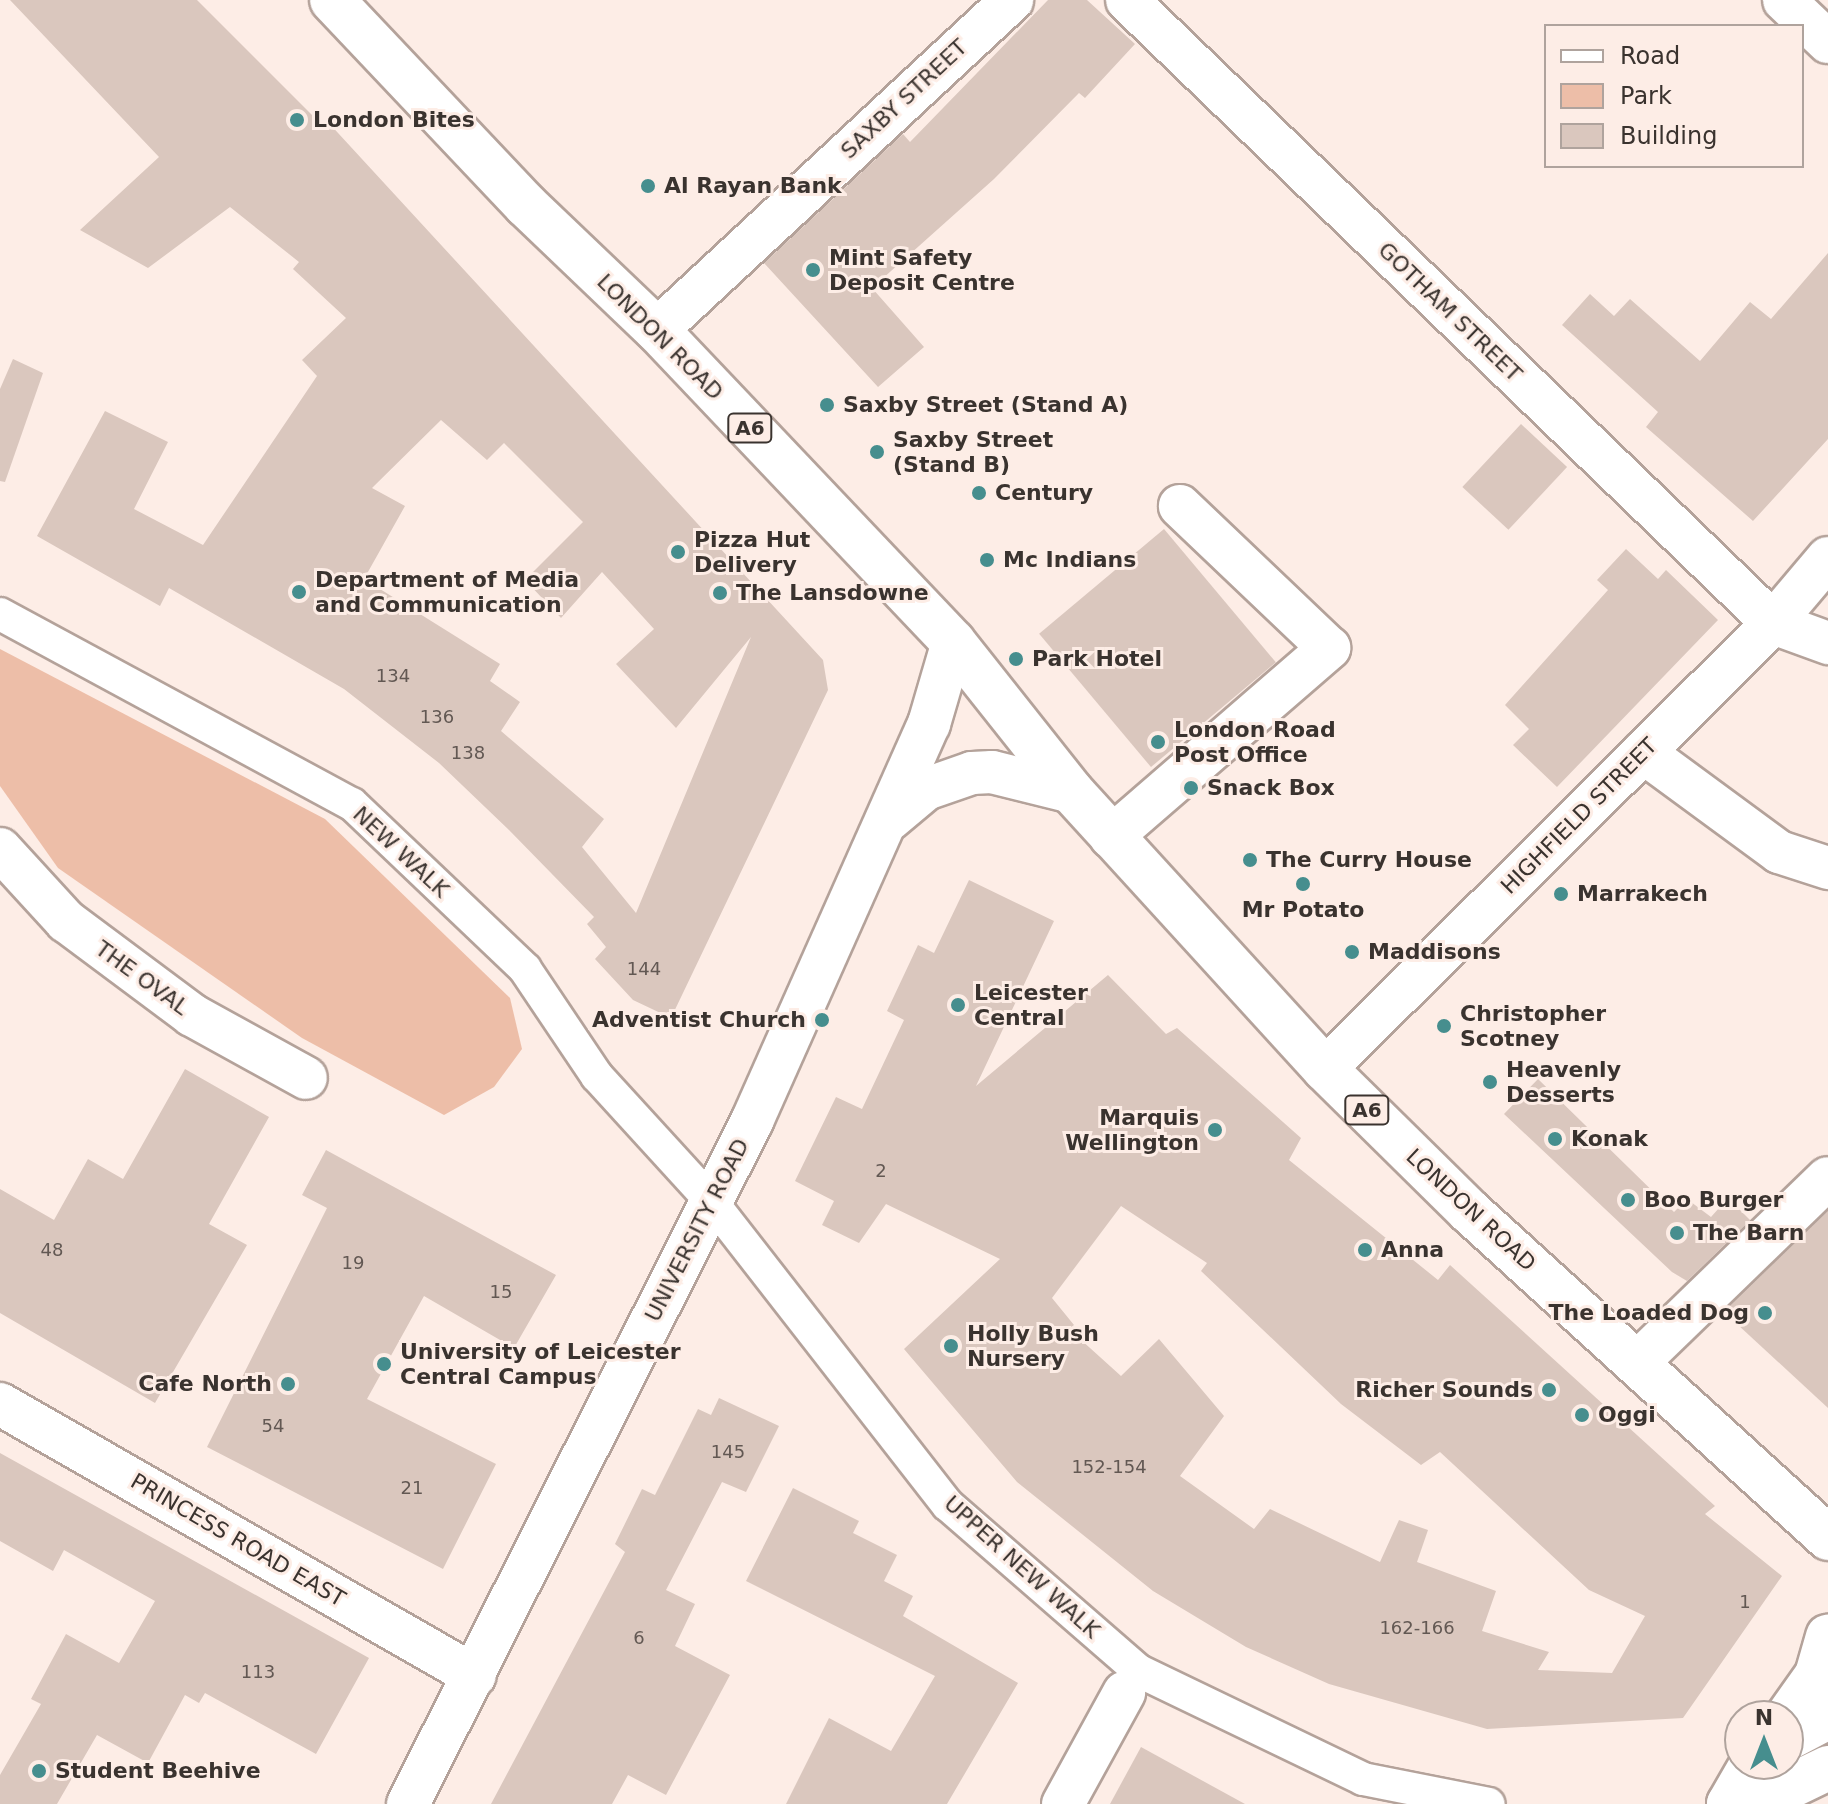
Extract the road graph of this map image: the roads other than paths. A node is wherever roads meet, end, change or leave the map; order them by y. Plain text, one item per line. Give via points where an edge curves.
1 (332, 0) edge
2 (1012, 0) edge
3 (1127, 0) edge
4 (1784, 0) edge
5 (1828, 42) edge
6 (657, 330) junction
7 (1180, 506) dead end
8 (1828, 558) edge
9 (0, 614) edge
10 (1773, 623) junction
11 (953, 642) junction
12 (1828, 643) edge
13 (1643, 752) junction
14 (1072, 792) junction
15 (883, 824) junction
16 (1111, 837) junction
17 (0, 849) edge
18 (1828, 868) edge
19 (1325, 1069) junction
20 (306, 1078) dead end
21 (1828, 1178) edge
22 (711, 1201) junction
23 (1638, 1362) junction
24 (0, 1404) edge
25 (1827, 1543) edge
26 (1828, 1637) edge
27 (475, 1676) junction
28 (1124, 1693) dead end
29 (1799, 1700) edge
30 (1828, 1717) edge
31 (1804, 1730) edge
32 (1828, 1768) edge
33 (1784, 1786) edge
34 (1440, 1801) edge
35 (408, 1804) edge
36 (1063, 1804) edge
37 (1489, 1804) edge
38 (1729, 1804) edge

1 - 6 main road, LONDON ROAD / A6 via 526,205
2 - 6 street, SAXBY STREET
3 - 10 street, GOTHAM STREET
4 - 5 street
6 - 11 main road, LONDON ROAD / A6
7 - 16 street via 1329,648
8 - 10 street, HIGHFIELD STREET
9 - 22 street, NEW WALK via 352,804 525,969 597,1076
10 - 12 street
10 - 13 street, HIGHFIELD STREET
11 - 14 main road, LONDON ROAD / A6
11 - 15 street, UNIVERSITY ROAD via 933,713
13 - 18 street via 1779,852
13 - 19 street, HIGHFIELD STREET
14 - 15 street via 992,772 972,773 926,789
14 - 16 main road, LONDON ROAD / A6
15 - 22 street, UNIVERSITY ROAD via 752,1121
16 - 19 main road, LONDON ROAD / A6
17 - 20 street, THE OVAL via 66,921 192,1015
19 - 23 main road, LONDON ROAD / A6 via 1469,1211
21 - 23 street
22 - 27 street, UNIVERSITY ROAD
22 - 34 street, UPPER NEW WALK via 948,1505 1139,1671 1363,1779
23 - 25 main road, LONDON ROAD / A6
24 - 27 street, PRINCESS ROAD EAST
26 - 29 main road via 1817,1675
27 - 35 street, UNIVERSITY ROAD
28 - 36 street
30 - 31 main road
32 - 33 main road
33 - 38 main road
34 - 37 street, UPPER NEW WALK

